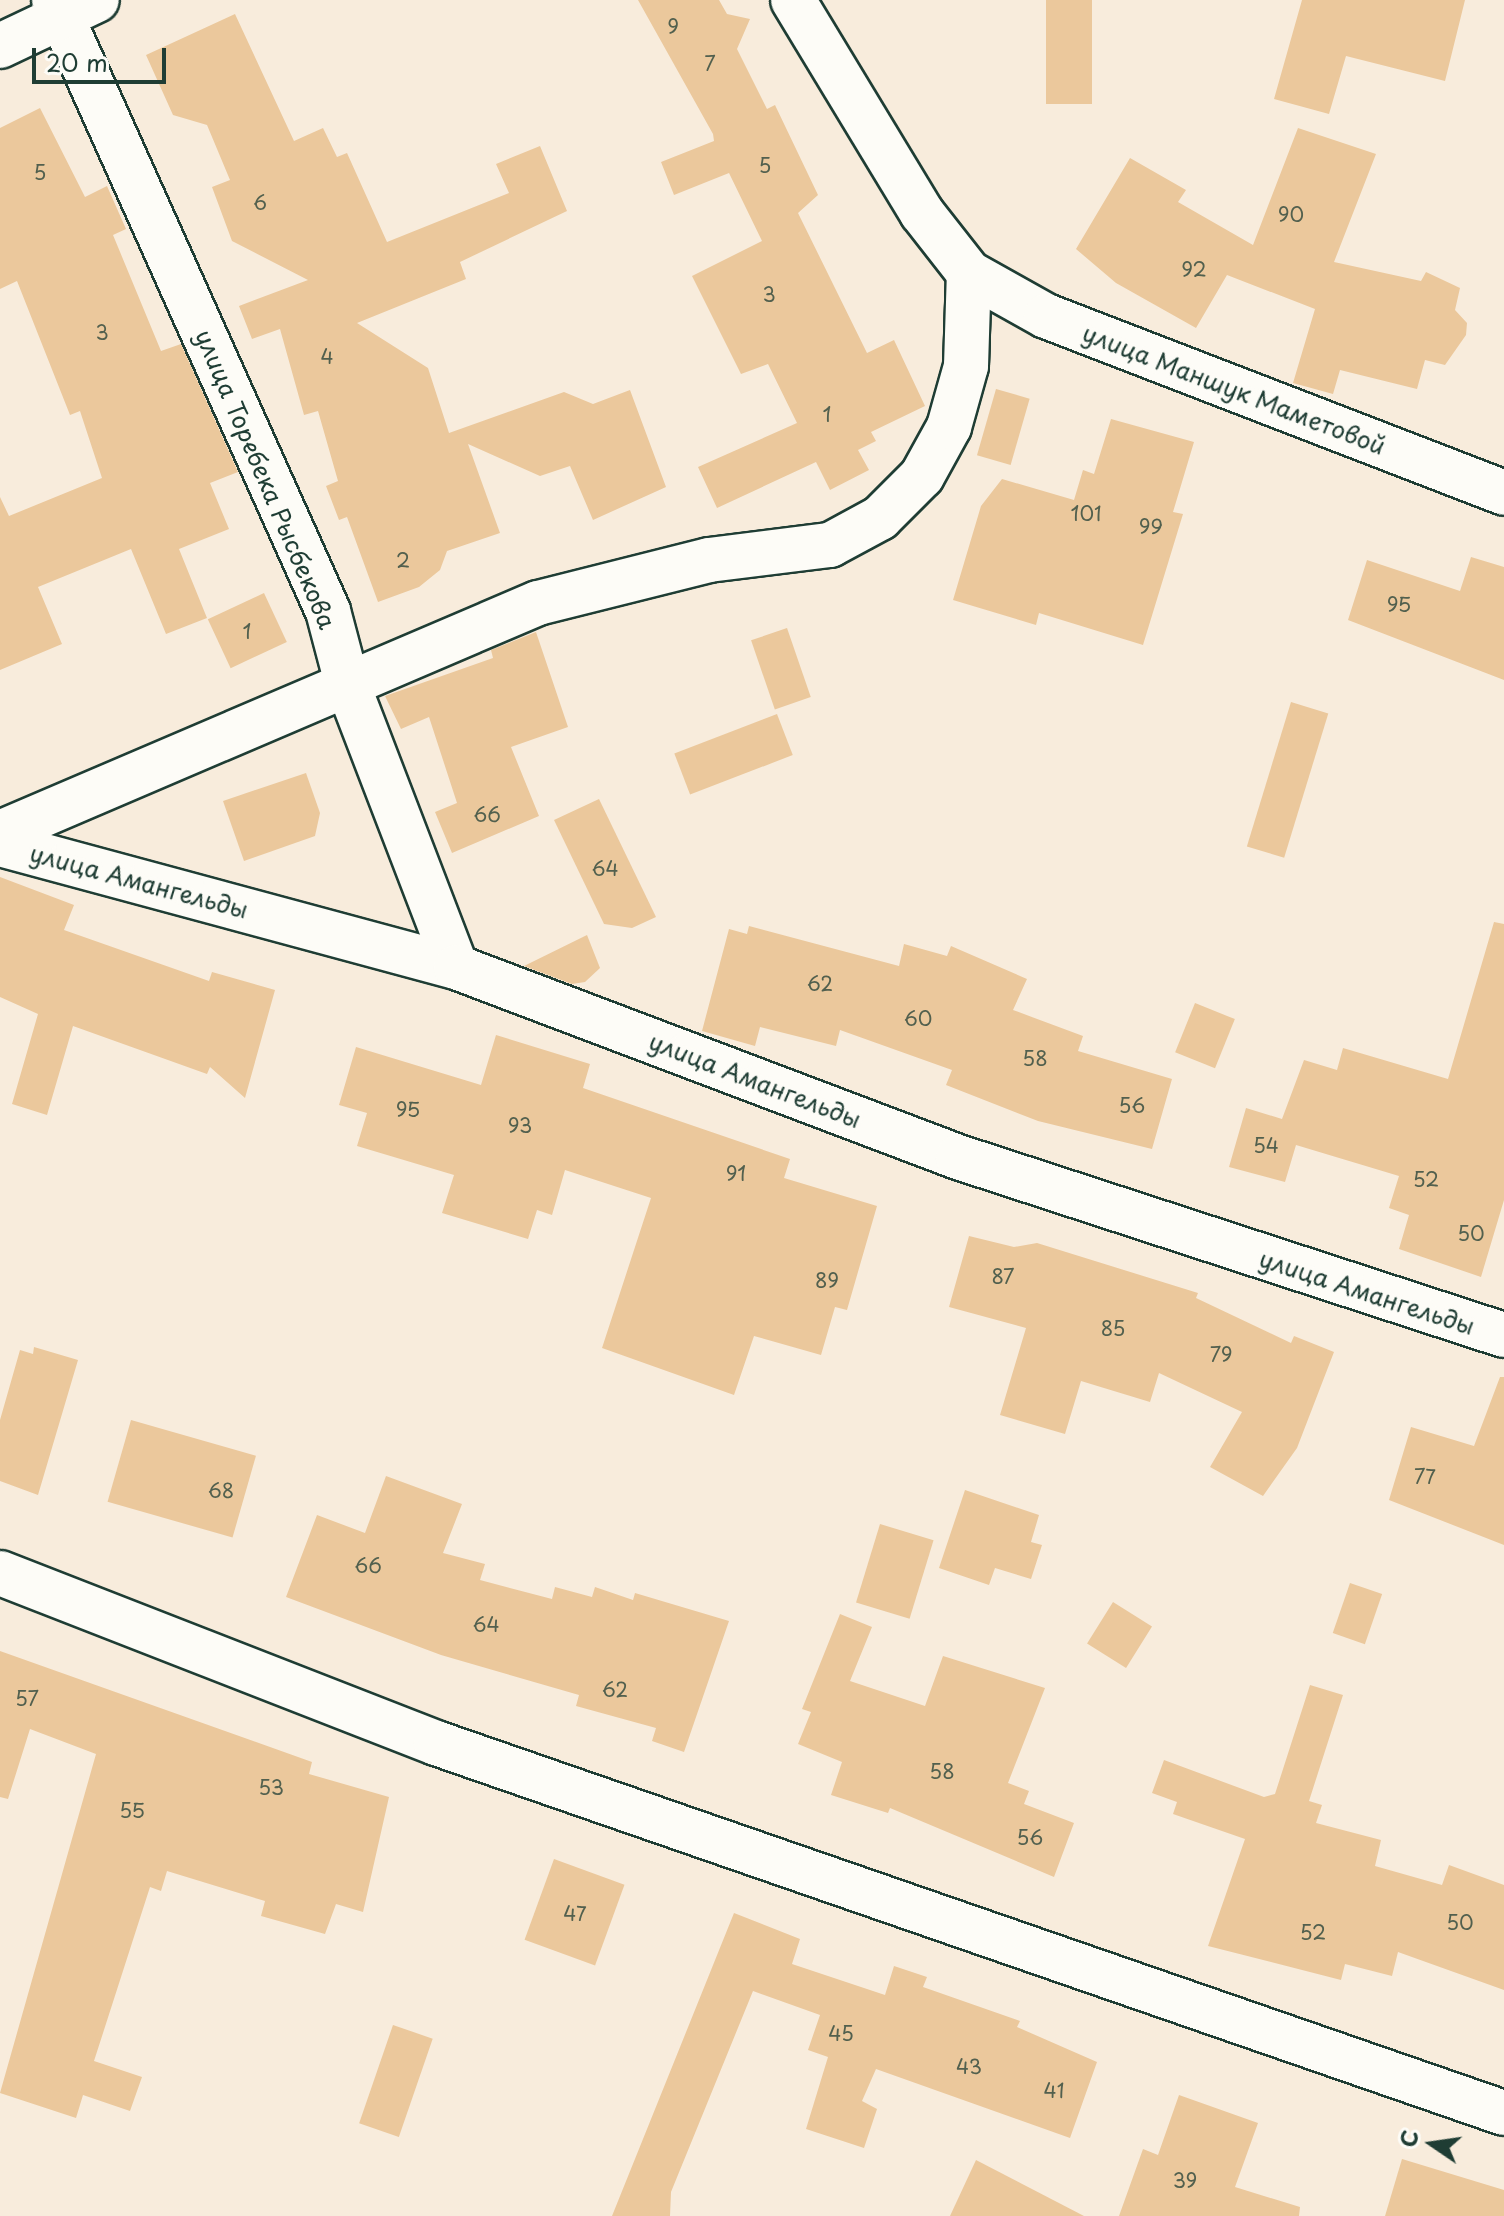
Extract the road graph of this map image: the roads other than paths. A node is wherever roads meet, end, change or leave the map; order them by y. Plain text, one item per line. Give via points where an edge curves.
1 (793, 0) edge
2 (71, 6) edge
3 (0, 46) edge
4 (969, 273) junction
5 (1504, 493) edge
6 (347, 683) junction
7 (0, 833) edge
8 (0, 844) edge
9 (456, 967) junction
10 (1504, 1335) edge
11 (0, 1573) edge
12 (1504, 2113) edge

1 - 4 street via 922,213
2 - 3 street
2 - 6 street, улица Торебека Рысбекова via 328,611
4 - 5 street, улица Маншук Маметовой via 1046,316
4 - 6 street via 966,366 949,427 922,476 880,518 830,545 709,560 538,603
6 - 7 street
6 - 9 street, улица Торебека Рысбекова
8 - 9 street, улица Амангельды
9 - 10 street, улица Амангельды via 958,1157
11 - 12 street via 436,1743

